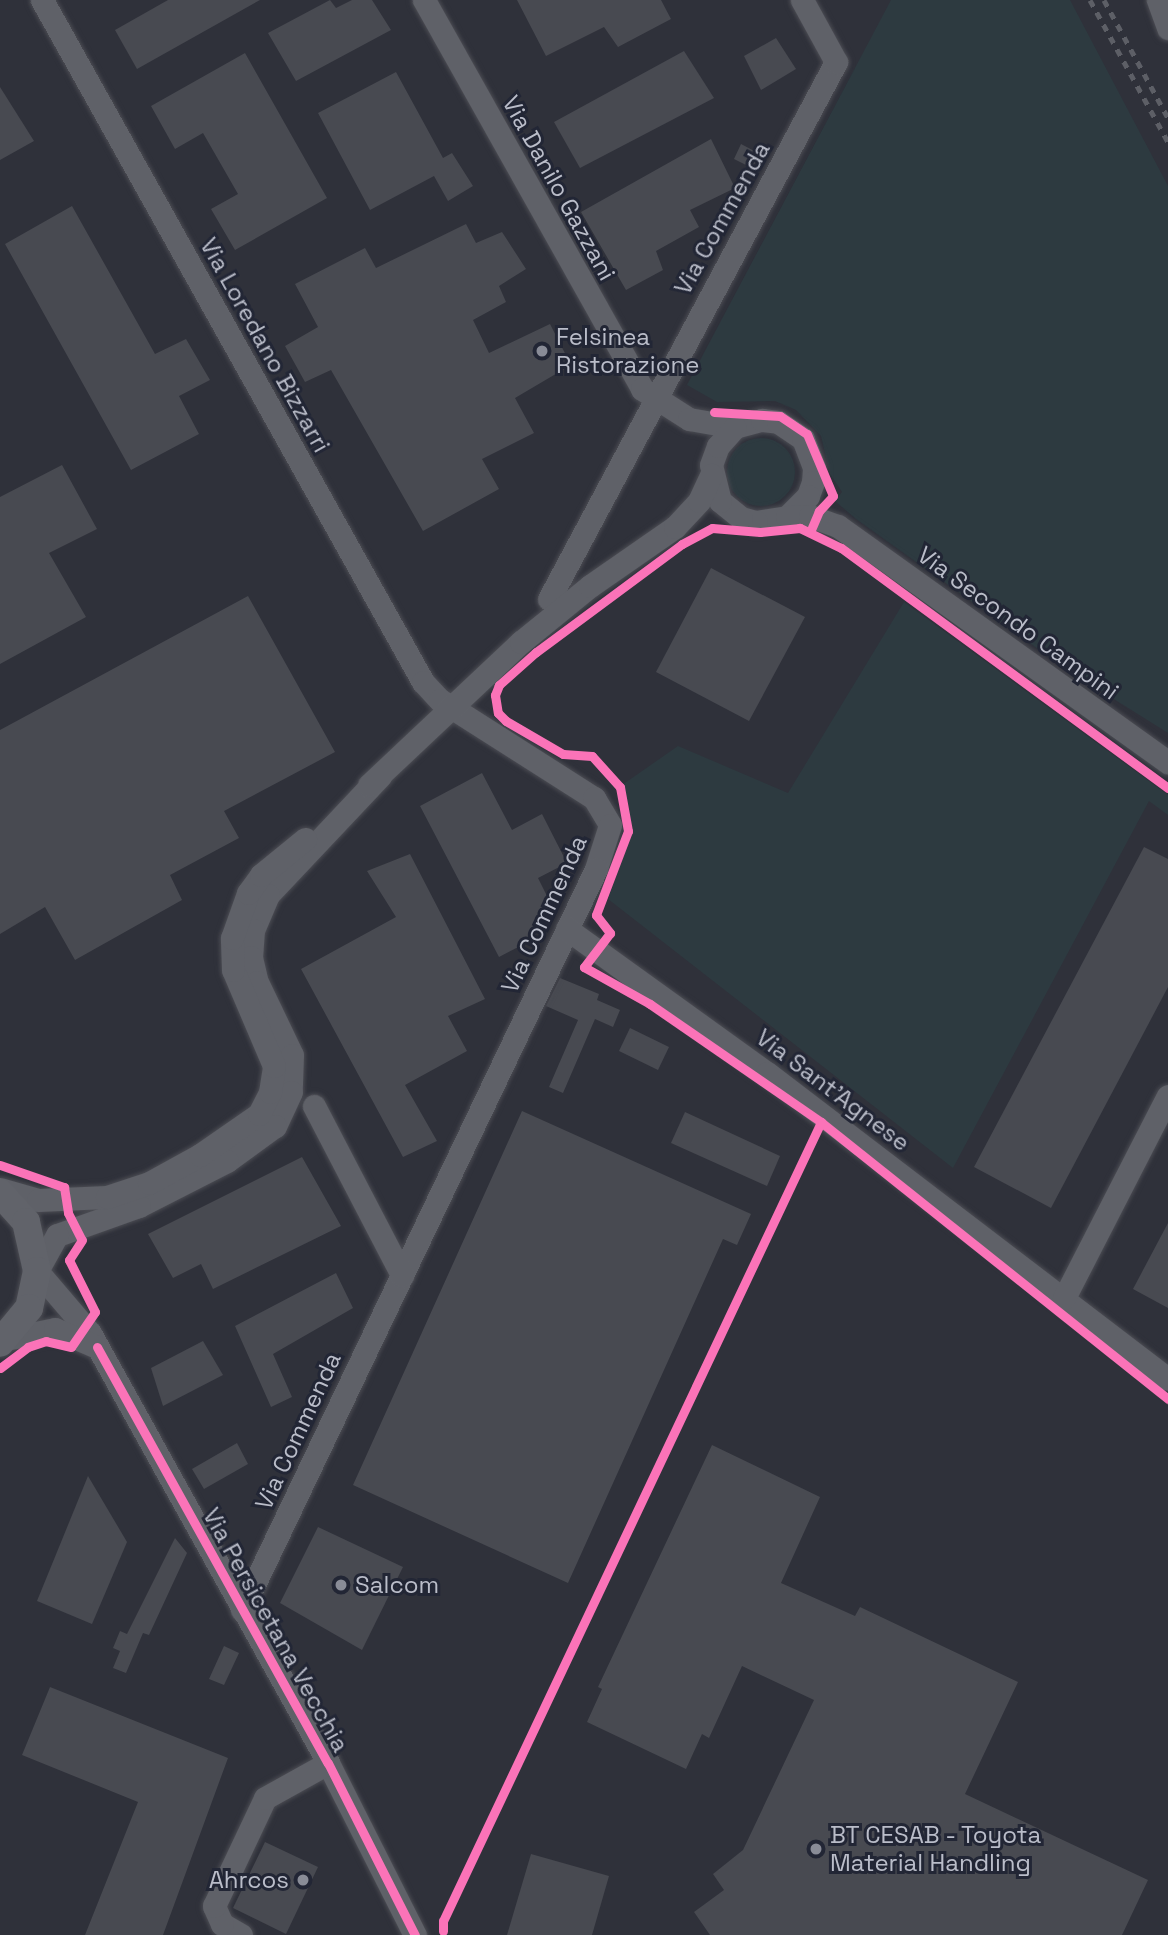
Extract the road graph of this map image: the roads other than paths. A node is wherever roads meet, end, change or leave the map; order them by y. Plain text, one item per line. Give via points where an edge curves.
1 (424, 0) edge
2 (802, 0) edge
3 (1157, 0) edge
4 (52, 3) edge
5 (1168, 28) edge
6 (652, 398) junction
7 (689, 419) junction
8 (736, 427) junction
9 (814, 468) junction
10 (711, 470) junction
11 (787, 517) junction
12 (741, 518) junction
13 (838, 526) junction
14 (675, 527) junction
15 (549, 599) dead end
16 (452, 707) junction
17 (1168, 762) edge
18 (380, 776) junction
19 (567, 929) junction
20 (1168, 1096) edge
21 (314, 1106) dead end
22 (0, 1191) edge
23 (37, 1271) junction
24 (402, 1275) junction
25 (1064, 1298) junction
26 (3, 1341) edge
27 (97, 1346) junction
28 (1168, 1379) edge
29 (242, 1610) junction
30 (328, 1763) junction
31 (241, 1935) edge
32 (415, 1935) edge

1 - 6 street, Via Danilo Gazzani via 627,365
2 - 6 street, Via Commenda via 836,62
3 - 5 street
4 - 16 street, Via Loredano Bizzarri via 423,682
6 - 7 street
6 - 15 street, Via Commenda
7 - 8 street
7 - 10 street
8 - 9 street via 762,420 791,429 803,439
8 - 10 street via 718,446
9 - 11 street via 808,496
9 - 13 street, Via Secondo Campini via 821,501
10 - 12 street via 720,501
10 - 14 street via 699,501
11 - 12 street via 772,522
11 - 13 street, Via Secondo Campini via 810,516
12 - 14 street via 708,516
13 - 17 street, Via Secondo Campini
14 - 16 street via 570,602
16 - 18 street
16 - 19 street, Via Commenda via 576,785 604,809 610,825 608,842
18 - 22 street via 261,876 238,914 232,938 233,970 274,1066 271,1092 259,1114 169,1171 107,1197 38,1200
18 - 23 street via 268,895 253,930 253,969 292,1055 291,1091 275,1126 227,1161 139,1206 57,1235
19 - 24 street, Via Commenda
19 - 25 street, Via Sant'Agnese via 722,1039
20 - 25 street
21 - 24 street
22 - 23 main road via 26,1222
23 - 26 main road via 29,1308
23 - 27 street, Via Persicetana Vecchia
24 - 29 street, Via Commenda
25 - 28 street, Via Sant'Agnese
26 - 27 street via 55,1329
27 - 29 street, Via Persicetana Vecchia
29 - 30 street, Via Persicetana Vecchia
30 - 31 street via 265,1798 214,1906 222,1924
30 - 32 street, Via Persicetana Vecchia

